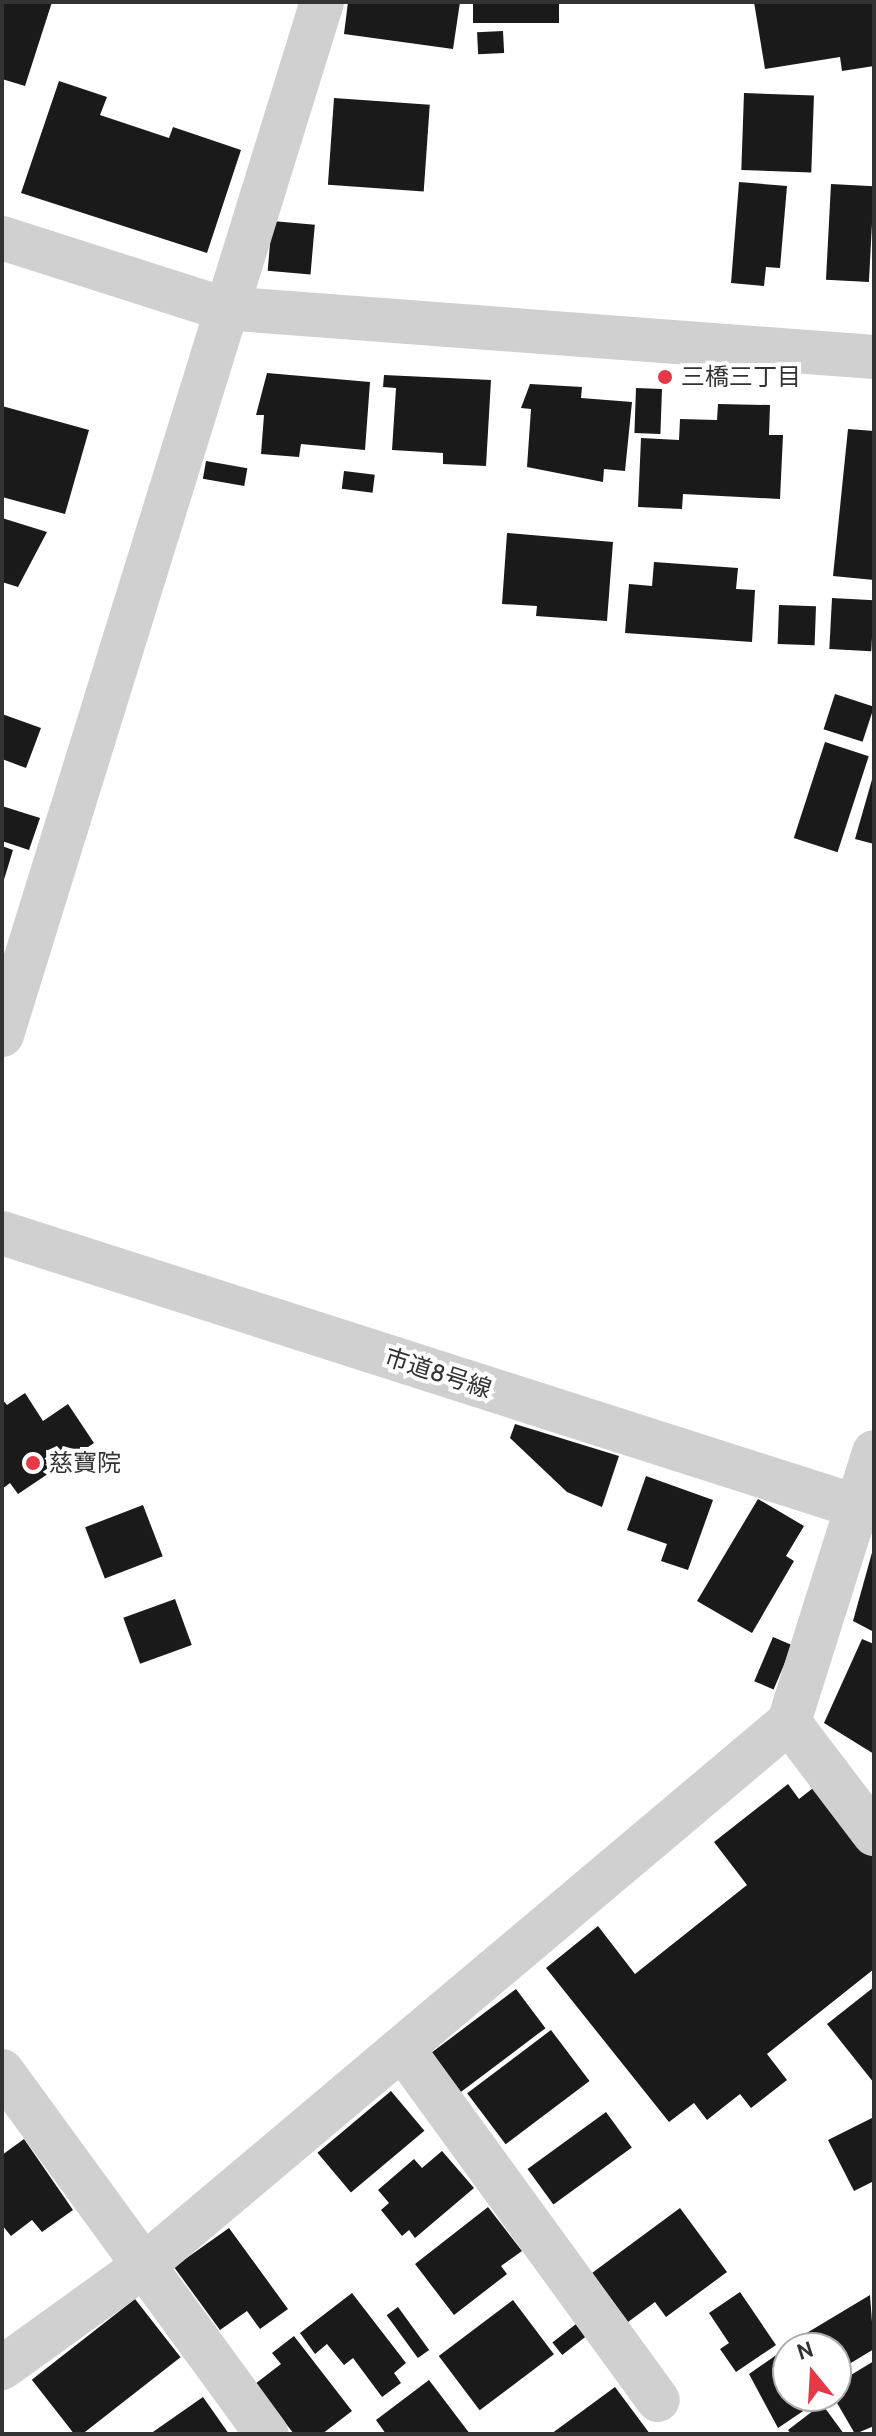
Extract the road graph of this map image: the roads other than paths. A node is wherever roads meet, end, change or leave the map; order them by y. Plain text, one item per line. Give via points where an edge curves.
1 (322, 2) edge
2 (2, 238) edge
3 (222, 308) junction
4 (874, 357) edge
5 (2, 1035) edge
6 (2, 1233) edge
7 (874, 1452) edge
8 (866, 1510) edge
9 (789, 1722) junction
10 (874, 1834) edge
11 (402, 2048) junction
12 (2, 2071) edge
13 (142, 2267) junction
14 (2, 2368) edge
15 (658, 2400) dead end
16 (267, 2434) edge

1 - 3 street
2 - 3 street
3 - 4 street
3 - 5 street
6 - 8 street, 市道8号線
7 - 8 street
8 - 9 street
9 - 10 street
9 - 11 street
11 - 13 street
11 - 15 street
12 - 13 street
13 - 14 street
13 - 16 street

